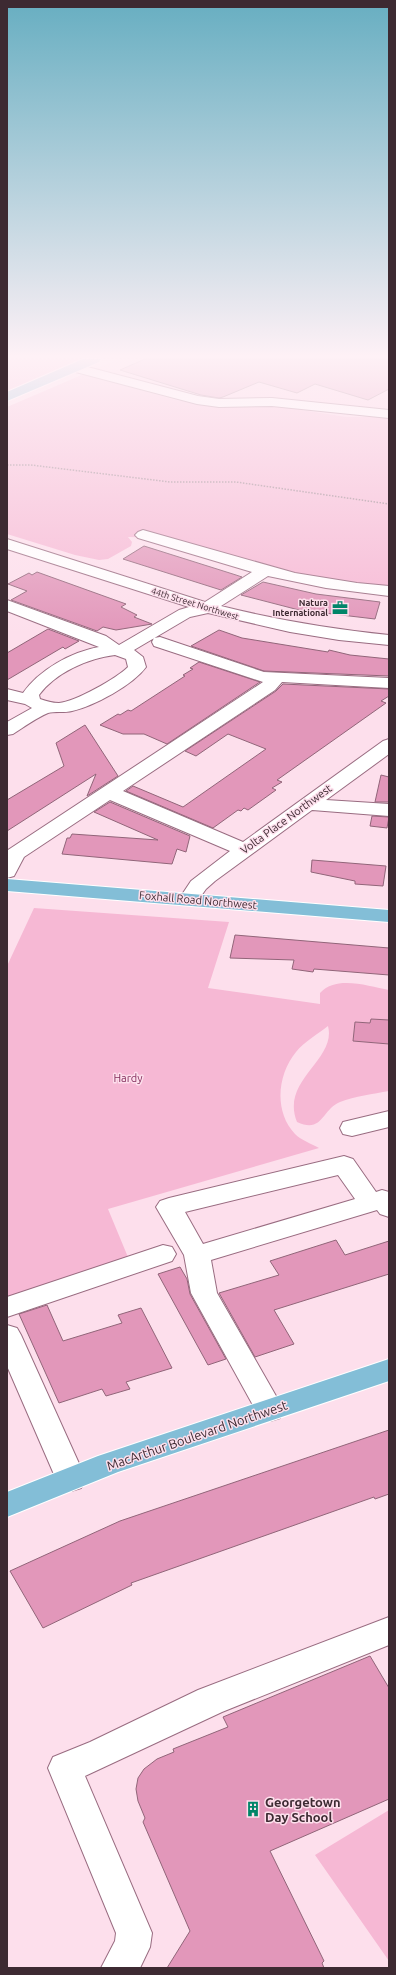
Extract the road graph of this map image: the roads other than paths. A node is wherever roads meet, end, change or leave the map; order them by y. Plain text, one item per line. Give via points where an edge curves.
1 (143, 535) dead end
2 (7, 544) edge
3 (264, 572) junction
4 (389, 591) edge
5 (7, 605) edge
6 (207, 608) junction
7 (26, 612) junction
8 (7, 622) edge
9 (389, 640) edge
10 (160, 642) junction
11 (123, 653) junction
12 (278, 677) junction
13 (389, 683) edge
14 (7, 694) edge
15 (37, 702) junction
16 (7, 717) edge
17 (7, 730) edge
18 (389, 745) edge
19 (108, 792) junction
20 (307, 804) junction
21 (389, 810) edge
22 (244, 850) junction
23 (7, 872) edge
24 (7, 885) edge
25 (189, 899) junction
26 (389, 916) edge
27 (389, 1119) edge
28 (352, 1128) dead end
29 (380, 1205) edge
30 (163, 1254) dead end
31 (197, 1255) junction
32 (7, 1307) edge
33 (7, 1335) edge
34 (389, 1370) edge
35 (270, 1410) junction
36 (71, 1479) junction
37 (7, 1505) edge
38 (389, 1631) edge
39 (119, 1968) edge

1 - 3 street
2 - 6 street, 44th Street Northwest
3 - 4 street via 333,585
3 - 6 street
5 - 7 street
6 - 9 street, 44th Street Northwest via 285,627
6 - 10 street via 201,617
6 - 11 street via 185,613
7 - 8 street
7 - 11 street via 100,640
10 - 11 street
10 - 12 street via 262,677
11 - 15 street via 101,651 88,655 39,683 30,695
11 - 15 street via 137,667 133,672 83,702 72,706
12 - 13 street
12 - 19 street via 269,686
14 - 15 street
15 - 16 street
15 - 17 street
18 - 20 street, Volta Place Northwest
19 - 22 street
19 - 23 street via 15,854
20 - 21 street
20 - 22 street, Volta Place Northwest
22 - 25 street, Volta Place Northwest via 202,881
24 - 25 main road, Foxhall Road Northwest
25 - 26 main road, Foxhall Road Northwest
27 - 28 street
29 - 31 street
29 - 31 street via 344,1165 169,1206
30 - 32 street
31 - 35 street via 204,1293
33 - 36 street
34 - 35 main road, MacArthur Boulevard Northwest
35 - 36 main road, MacArthur Boulevard Northwest via 108,1464
36 - 37 main road, MacArthur Boulevard Northwest
38 - 39 street via 204,1704 93,1758 65,1768 134,1932 132,1947

